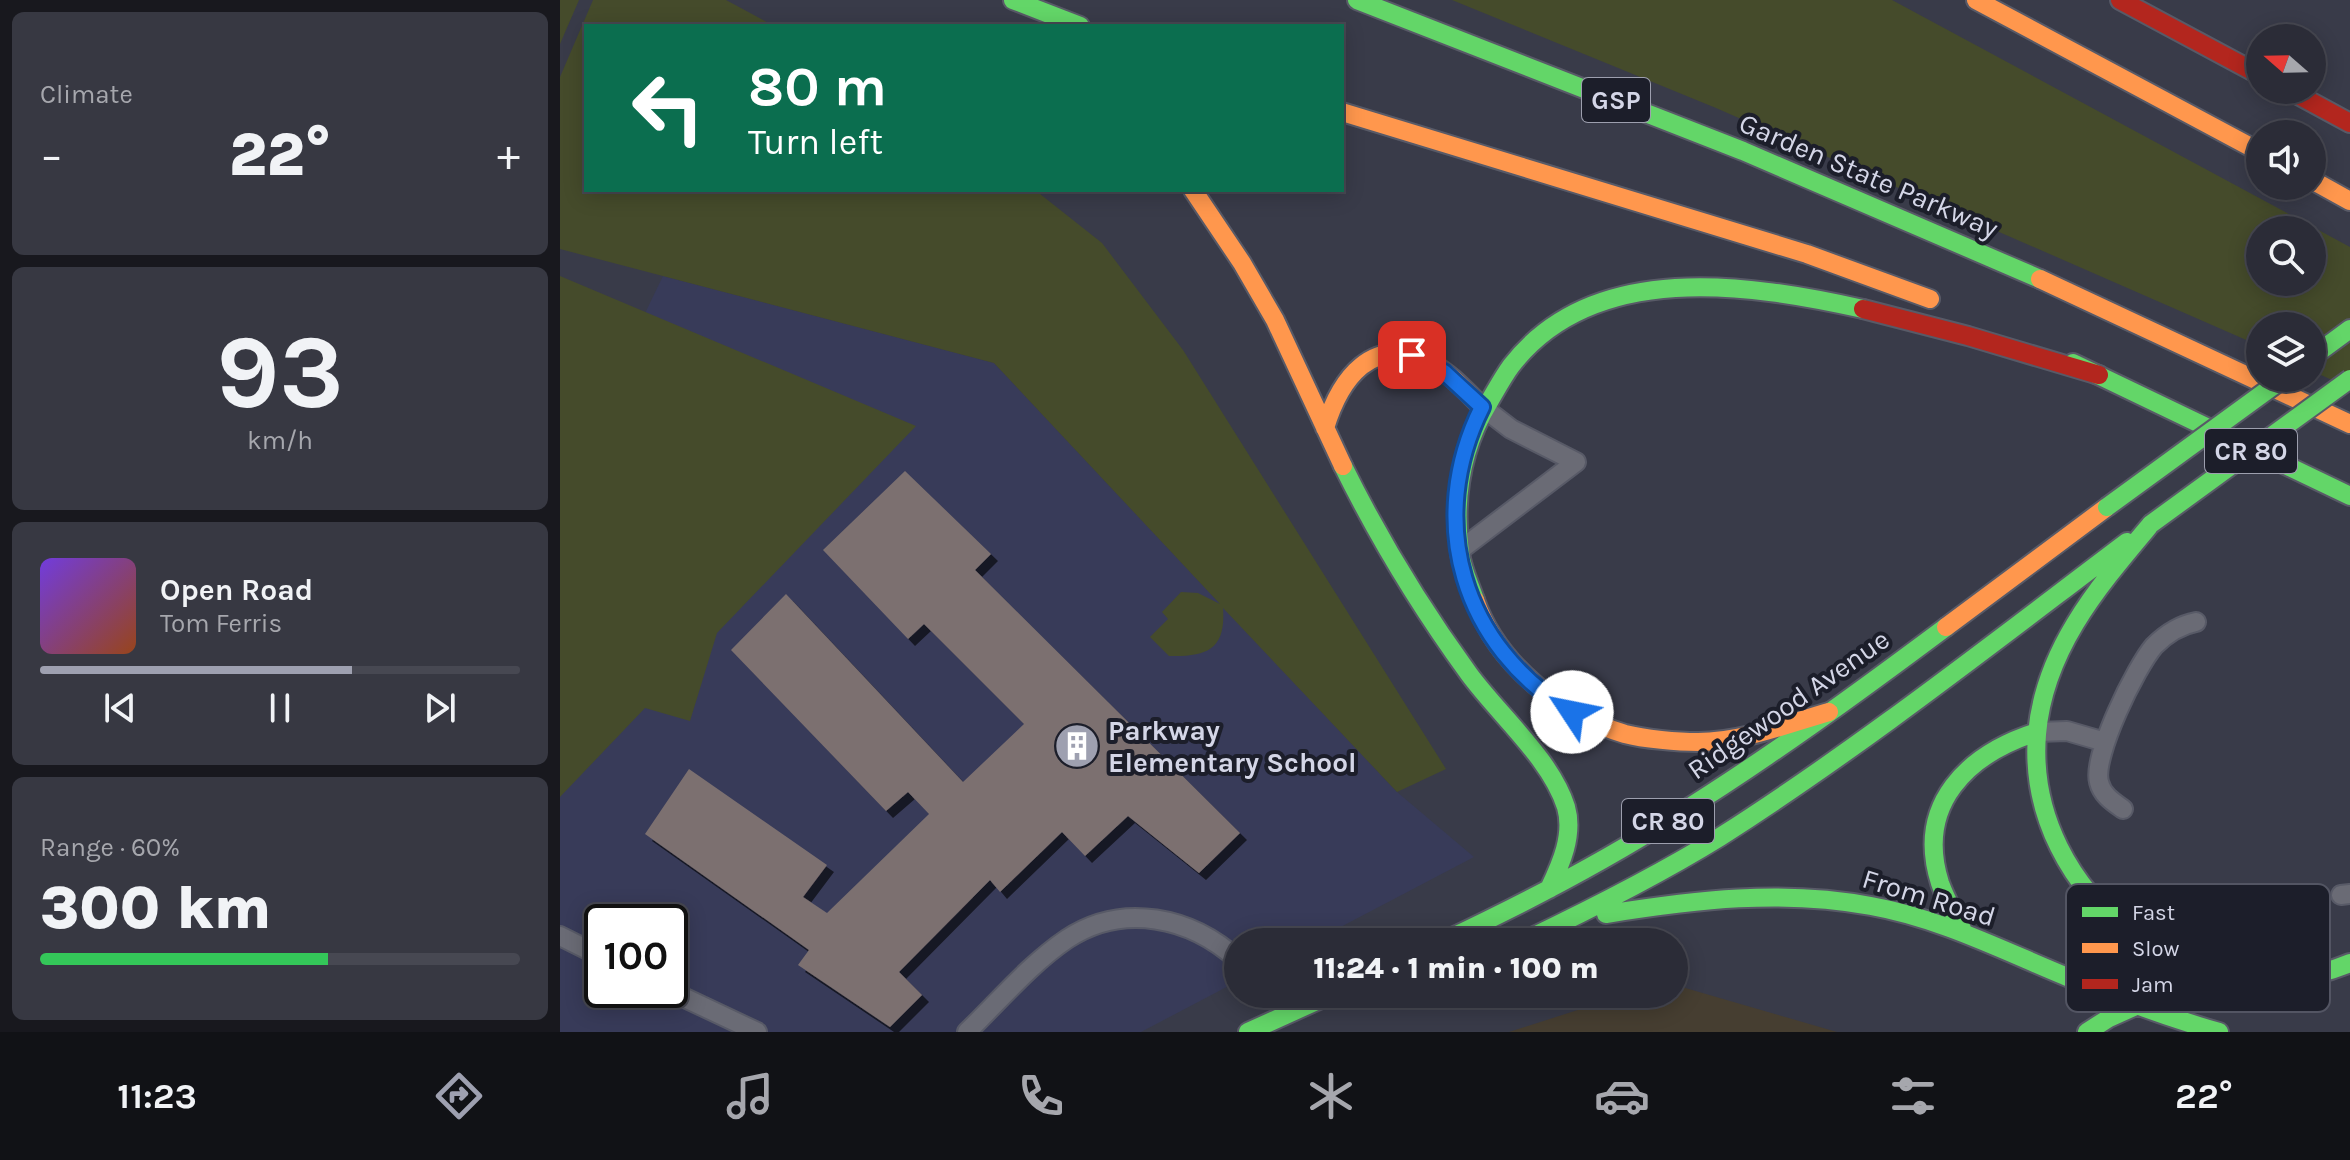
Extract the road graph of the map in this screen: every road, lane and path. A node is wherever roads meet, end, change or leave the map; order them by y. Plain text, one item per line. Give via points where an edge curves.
1 (991, 0) edge
2 (1013, 0) edge
3 (1357, 0) edge
4 (1976, 0) edge
5 (2120, 0) edge
6 (1025, 24) edge
7 (1075, 24) edge
8 (2246, 68) edge
9 (2315, 104) edge
10 (1344, 113) edge
11 (2350, 123) edge
12 (2246, 145) edge
13 (2326, 188) edge
14 (1194, 192) edge
15 (2350, 201) edge
16 (1949, 307) dead end
17 (1974, 318) dead end
18 (2350, 329) edge
19 (2326, 347) edge
20 (2099, 375) junction
21 (2350, 379) edge
22 (2265, 392) edge
23 (1482, 407) junction
24 (2350, 424) edge
25 (1325, 428) junction
26 (2311, 475) junction
27 (2350, 496) edge
28 (2350, 508) edge
29 (2151, 524) junction
30 (1458, 551) junction
31 (2196, 622) dead end
32 (1829, 712) junction
33 (2037, 732) junction
34 (2105, 742) junction
35 (2123, 809) dead end
36 (2081, 884) edge
37 (1549, 889) junction
38 (1562, 922) junction
39 (1470, 928) edge
40 (1550, 928) edge
41 (1964, 933) junction
42 (560, 936) edge
43 (584, 948) edge
44 (1224, 950) edge
45 (2350, 963) edge
46 (2330, 970) edge
47 (2066, 975) edge
48 (688, 999) edge
49 (1289, 1008) edge
50 (2122, 1012) edge
51 (2159, 1012) edge
52 (757, 1032) edge
53 (967, 1032) edge
54 (1248, 1032) edge
55 (2087, 1032) edge
56 (2219, 1032) edge

1 - 6 main road
2 - 7 main road
3 - 24 main road, Garden State Parkway / GSP via 1873,206
4 - 12 main road
5 - 8 main road
9 - 11 main road
10 - 16 main road via 1795,250
13 - 15 main road
14 - 25 main road via 1257,290
17 - 20 main road
18 - 19 main road
20 - 23 main road via 1862,306 1688,286 1622,296 1564,320 1520,355
20 - 26 main road
21 - 29 main road, CR 80, bridge
22 - 32 main road, Ridgewood Avenue / CR 80, bridge
23 - 25 main road via 1427,361 1392,353 1372,359 1349,376
23 - 30 main road via 1465,446 1455,490
23 - 30 lane via 1511,429 1576,462
25 - 37 main road via 1410,588 1558,788 1569,829
26 - 27 main road
26 - 28 main road
29 - 33 main road via 2063,639 2053,659
29 - 38 main road, CR 80 via 1771,802 1669,867
30 - 32 main road via 1476,607 1507,660 1547,697 1600,725 1662,741 1697,743
31 - 34 lane via 2171,632 2146,657
32 - 37 main road, Ridgewood Avenue / CR 80 via 1707,797
33 - 34 lane via 2067,731
33 - 36 main road via 2036,776 2050,830
33 - 41 main road via 1978,759 1963,771 1942,805 1936,866
34 - 35 lane via 2098,779 2111,802
37 - 39 main road, Ridgewood Avenue / CR 80
38 - 40 main road, CR 80
38 - 41 main road, From Road via 1669,903 1791,895 1878,907
41 - 47 main road, From Road
42 - 43 lane
44 - 53 lane via 1184,925 1160,919 1110,920 1091,926 1056,947
45 - 46 main road
48 - 52 lane
49 - 54 main road
50 - 55 main road
51 - 56 main road, From Road

